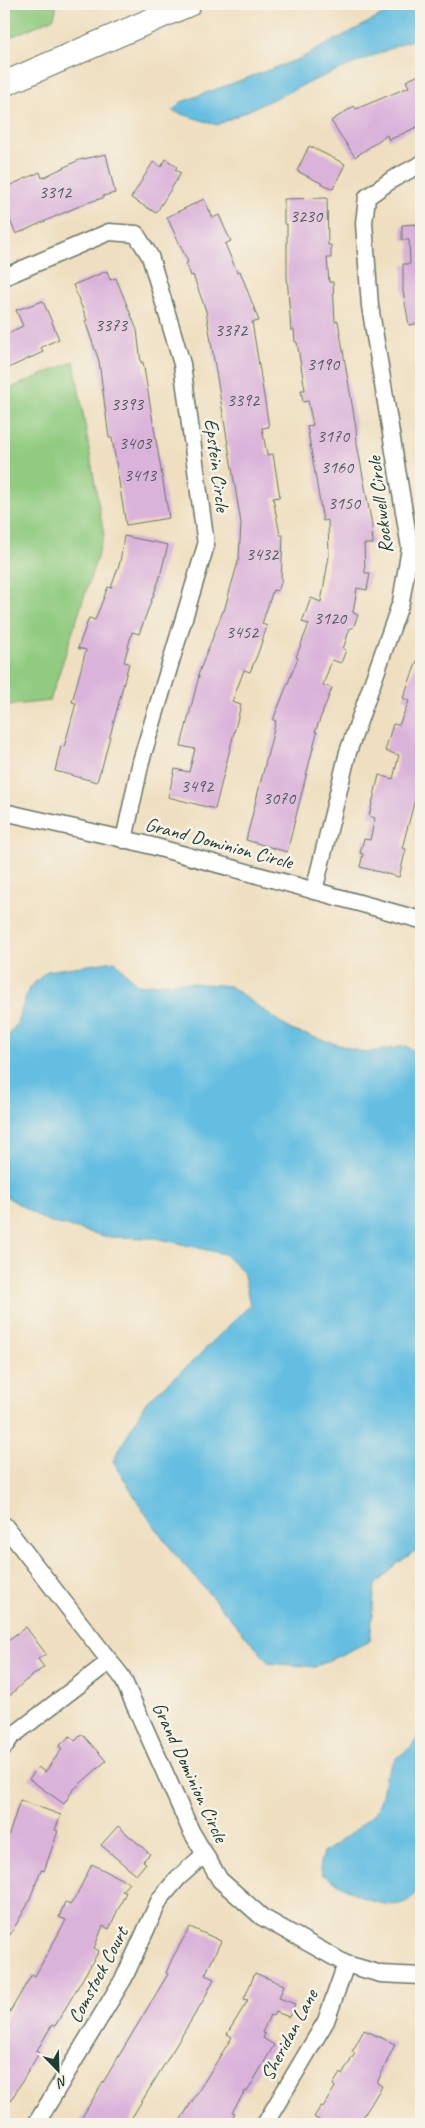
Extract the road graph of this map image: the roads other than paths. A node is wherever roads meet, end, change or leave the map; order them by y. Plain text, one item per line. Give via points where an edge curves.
1 (189, 4) edge
2 (4, 84) edge
3 (421, 164) edge
4 (4, 278) edge
5 (4, 812) edge
6 (124, 840) junction
7 (314, 891) junction
8 (421, 920) edge
9 (4, 1524) edge
10 (110, 1661) junction
11 (4, 1746) edge
12 (205, 1854) junction
13 (346, 1964) junction
14 (421, 1976) edge
15 (36, 2124) edge
16 (265, 2124) edge

1 - 2 street
3 - 7 street, Rockwell Circle via 367,197 364,222 370,306 410,548 401,602 348,752
4 - 6 street, Epstein Circle via 109,232 136,234 150,256 182,364 206,545 141,761
5 - 6 street, Grand Dominion Circle
6 - 7 street, Grand Dominion Circle
7 - 8 street, Grand Dominion Circle
9 - 10 street, Grand Dominion Circle
10 - 11 street via 10,1737
10 - 12 street, Grand Dominion Circle via 122,1677 191,1831
12 - 13 street, Grand Dominion Circle via 220,1880 262,1917
12 - 15 street, Comstock Court via 160,1899 124,1978
13 - 14 street, Grand Dominion Circle via 382,1974
13 - 16 street, Sheridan Lane via 326,2021

